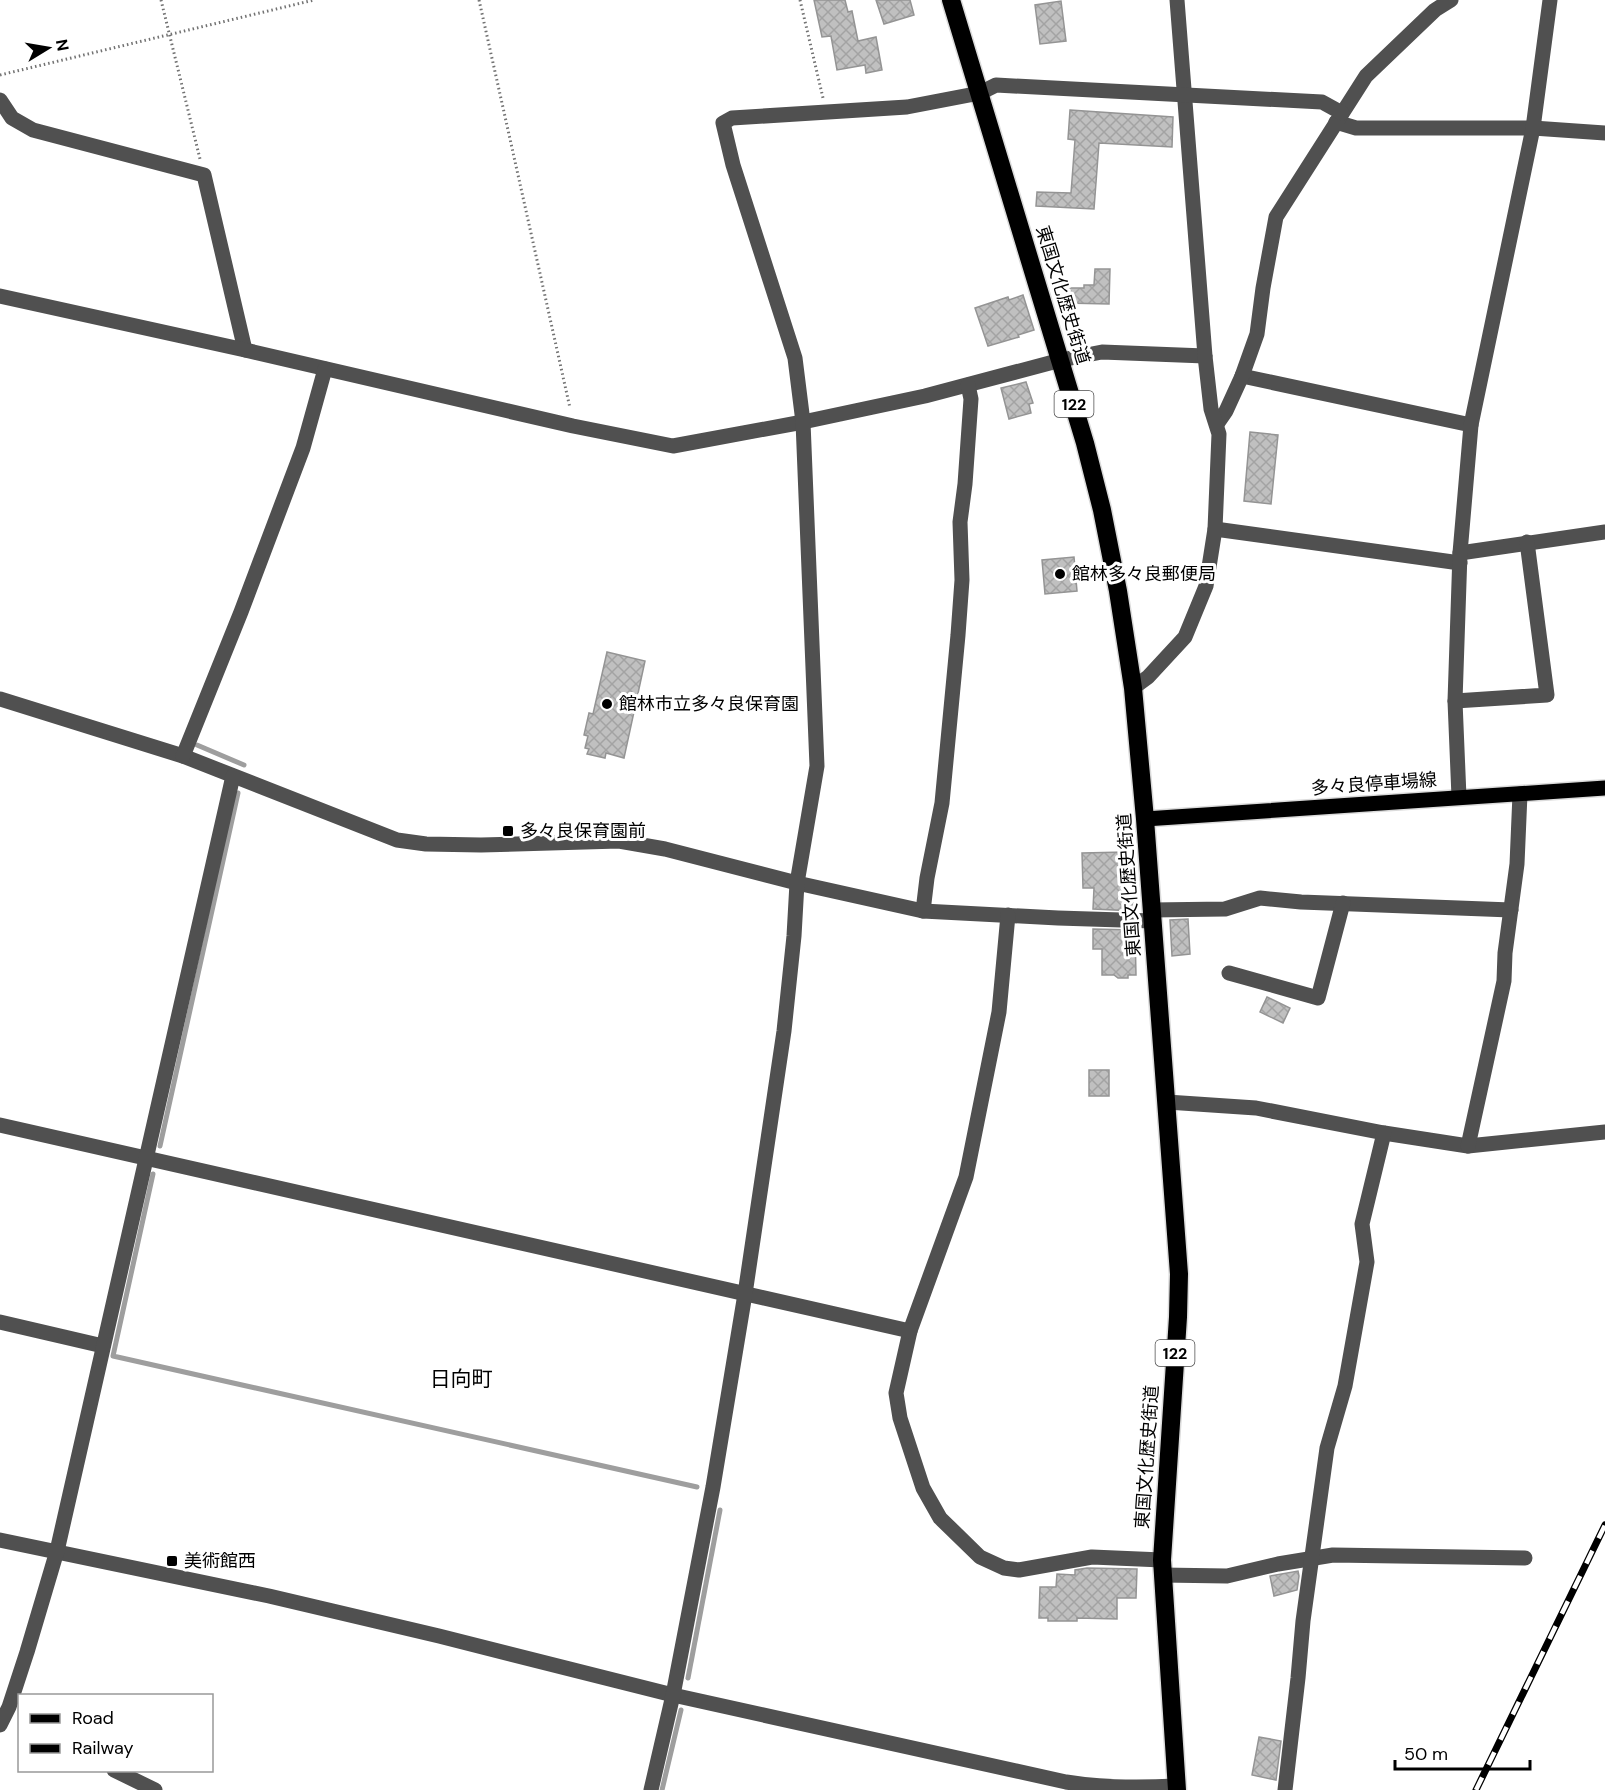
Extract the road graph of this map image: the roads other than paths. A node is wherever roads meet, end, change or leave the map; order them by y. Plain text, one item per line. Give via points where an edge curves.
1 (951, 0) edge
2 (1177, 0) edge
3 (1451, 0) edge
4 (1550, 0) edge
5 (980, 93) junction
6 (1184, 94) junction
7 (0, 100) edge
8 (1339, 118) junction
9 (1533, 128) junction
10 (1605, 133) edge
11 (0, 296) edge
12 (245, 350) junction
13 (1205, 356) junction
14 (1061, 360) junction
15 (325, 369) junction
16 (1242, 376) junction
17 (968, 385) junction
18 (803, 422) junction
19 (1217, 424) junction
20 (1471, 425) junction
21 (1215, 529) junction
22 (1605, 532) edge
23 (1527, 542) junction
24 (1460, 558) junction
25 (1133, 688) junction
26 (0, 699) edge
27 (1455, 702) junction
28 (183, 756) junction
29 (233, 776) junction
30 (1605, 788) edge
31 (1520, 794) junction
32 (1459, 797) junction
33 (1145, 819) junction
34 (797, 883) junction
35 (1343, 903) junction
36 (1511, 910) junction
37 (923, 911) junction
38 (1008, 915) junction
39 (1152, 915) junction
40 (1229, 973) dead end
41 (1167, 1102) junction
42 (0, 1125) edge
43 (1605, 1132) edge
44 (1384, 1133) junction
45 (1468, 1146) junction
46 (145, 1157) junction
47 (745, 1294) junction
48 (0, 1322) edge
49 (910, 1331) junction
50 (103, 1346) junction
51 (0, 1540) edge
52 (57, 1551) junction
53 (1311, 1558) junction
54 (1525, 1558) dead end
55 (1162, 1567) junction
56 (673, 1695) junction
57 (5, 1715) edge
58 (118, 1772) edge
59 (1177, 1788) edge
60 (153, 1789) edge
61 (651, 1790) edge
62 (1285, 1790) edge

1 - 5 highway, 東国文化歴史街道 / 122
2 - 6 street
3 - 8 street via 1435,10 1366,76
4 - 9 street
5 - 6 street via 996,85
5 - 14 highway, 東国文化歴史街道 / 122
5 - 18 street via 907,106 732,118 723,123 795,358
6 - 8 street via 1322,102
6 - 13 street
7 - 12 street via 12,118 33,130 204,175
8 - 9 street via 1356,128
8 - 16 street via 1276,217 1257,334
9 - 10 street
9 - 20 street
11 - 12 street
12 - 15 street
13 - 14 street via 1102,352
13 - 19 street via 1211,409
14 - 17 street
14 - 25 highway, 東国文化歴史街道 / 122 via 1102,510
15 - 18 street via 673,446
15 - 28 street via 303,448
16 - 19 street
16 - 20 street
17 - 18 street
17 - 37 street via 971,399 960,522 962,580 958,635 942,803
18 - 34 street via 817,766
19 - 21 street
20 - 24 street
21 - 24 street
21 - 25 street via 1206,586 1185,637
22 - 23 street
23 - 24 street
23 - 27 street via 1547,695
24 - 27 street
25 - 33 highway, 東国文化歴史街道 / 122
26 - 28 street
27 - 32 street
28 - 29 street
29 - 34 street via 397,840 482,845 619,841
29 - 46 street
30 - 31 main road, 多々良停車場線
31 - 32 main road, 多々良停車場線
31 - 36 street
32 - 33 main road, 多々良停車場線
33 - 39 highway, 東国文化歴史街道 / 122
34 - 37 street
34 - 47 street via 784,1031
35 - 36 street
35 - 39 street via 1260,898 1224,909
35 - 40 street via 1318,998
36 - 45 street via 1504,981
37 - 38 street
38 - 39 street
38 - 49 street via 999,1012 966,1177
39 - 41 highway, 東国文化歴史街道 / 122
41 - 44 street via 1256,1108
41 - 55 highway, 東国文化歴史街道 / 122 via 1179,1274
42 - 46 street
43 - 45 street
44 - 45 street
44 - 53 street via 1362,1224 1367,1262 1345,1386 1327,1448
46 - 47 street
46 - 50 street
47 - 49 street
47 - 56 street
48 - 50 street
49 - 55 street via 897,1393 900,1418 923,1488 940,1518 980,1557 1019,1570 1092,1557
50 - 52 street
51 - 52 street
52 - 56 street via 439,1636
52 - 57 street
53 - 54 street
53 - 55 street via 1227,1576
53 - 62 street
55 - 59 highway, 東国文化歴史街道 / 122
56 - 59 street via 1083,1785
56 - 61 street
58 - 60 street

